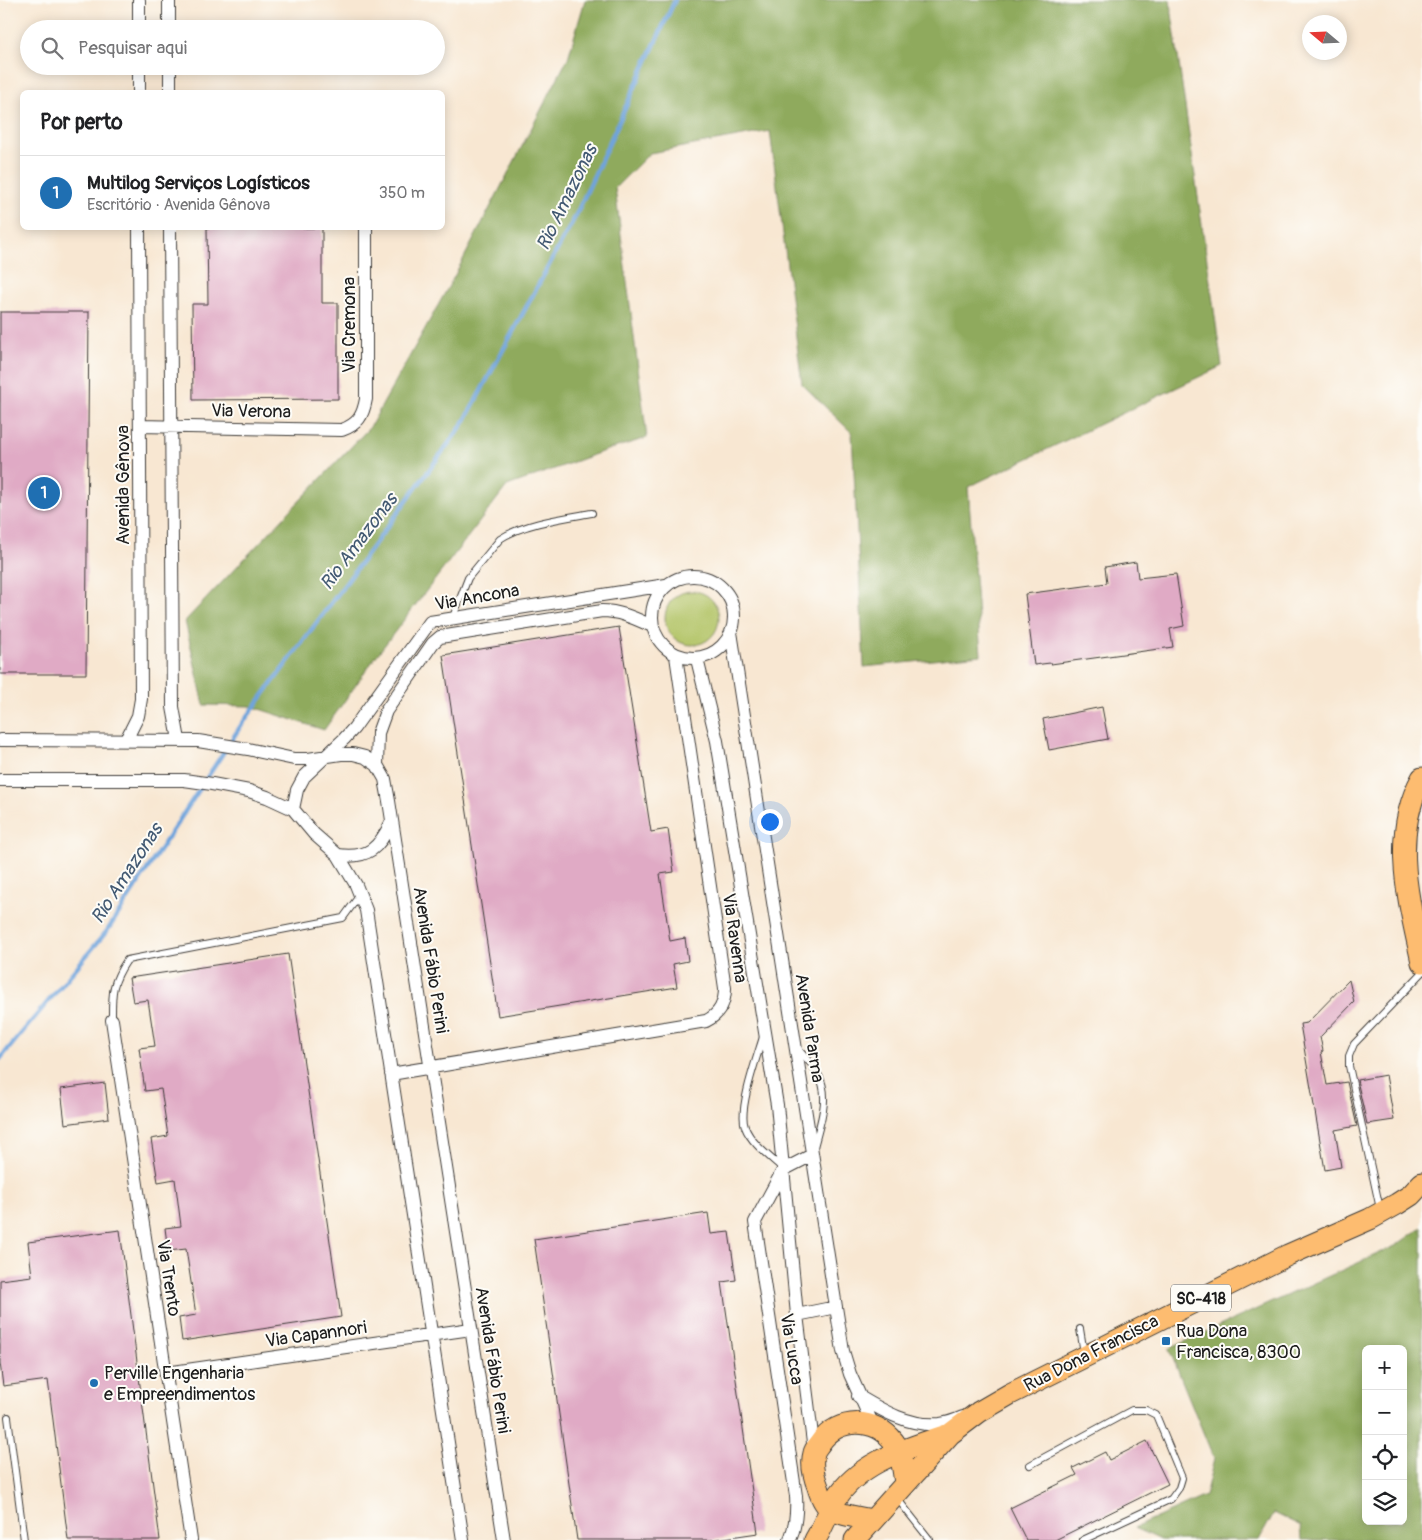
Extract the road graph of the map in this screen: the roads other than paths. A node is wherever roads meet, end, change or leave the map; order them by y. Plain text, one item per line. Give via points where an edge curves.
1 (138, 0) edge
2 (169, 0) edge
3 (139, 20) edge
4 (169, 20) edge
5 (139, 75) edge
6 (170, 75) edge
7 (139, 90) edge
8 (170, 90) edge
9 (139, 230) edge
10 (170, 230) edge
11 (366, 230) edge
12 (358, 421) joint
13 (140, 426) junction
14 (171, 426) junction
15 (592, 513) dead end
16 (666, 585) junction
17 (453, 617) junction
18 (652, 626) junction
19 (731, 632) junction
20 (676, 656) junction
21 (696, 659) junction
22 (0, 740) edge
23 (126, 740) junction
24 (179, 740) junction
25 (327, 756) junction
26 (378, 765) junction
27 (1422, 778) edge
28 (0, 780) edge
29 (293, 809) junction
30 (392, 821) junction
31 (338, 855) junction
32 (360, 895) junction
33 (1422, 962) edge
34 (1422, 973) edge
35 (112, 1020) joint
36 (764, 1031) junction
37 (795, 1044) junction
38 (430, 1068) junction
39 (391, 1074) junction
40 (812, 1155) junction
41 (784, 1170) junction
42 (1422, 1183) edge
43 (1381, 1213) junction
44 (836, 1307) junction
45 (797, 1315) junction
46 (470, 1328) junction
47 (1080, 1329) dead end
48 (432, 1334) junction
49 (1084, 1356) junction
50 (166, 1373) junction
51 (858, 1396) junction
52 (979, 1412) junction
53 (8, 1417) dead end
54 (873, 1425) junction
55 (950, 1434) junction
56 (814, 1451) junction
57 (899, 1452) junction
58 (1030, 1464) dead end
59 (899, 1488) junction
60 (830, 1509) junction
61 (872, 1520) junction
62 (24, 1540) edge
63 (191, 1540) edge
64 (464, 1540) edge
65 (504, 1540) edge
66 (790, 1540) edge
67 (815, 1540) edge
68 (855, 1540) edge
69 (930, 1540) edge
70 (1083, 1540) edge

1 - 3 street
2 - 4 street
5 - 7 street
6 - 8 street
9 - 13 street, Avenida Gênova
10 - 14 street
11 - 12 street, Via Cremona via 366,399
12 - 14 street, Via Verona via 342,430
13 - 14 street, Via Verona
13 - 23 street, Avenida Gênova via 141,699 138,716
14 - 24 street via 172,707
15 - 17 lane via 549,520 500,539 468,578
16 - 17 street, Via Ancona
16 - 18 street via 653,604
16 - 19 street via 688,576 706,578 721,587 733,608
17 - 25 street, Via Ancona via 434,620 426,626 354,728
18 - 20 street via 657,639
18 - 26 street, Via Ancona via 623,614 602,611 440,637 386,711 378,733
19 - 21 street via 718,650
19 - 37 street, Avenida Parma
20 - 21 street
20 - 38 street, Via Ravenna via 725,988 718,1012 706,1021
21 - 36 street via 717,741
22 - 23 street
23 - 24 street
24 - 25 street via 211,742 294,759
25 - 26 street via 353,754
25 - 29 street via 304,777
26 - 30 street, Avenida Fábio Perini
27 - 33 main road via 1404,832 1403,854 1408,898
28 - 29 street via 184,780 249,791
29 - 31 street
30 - 31 street via 376,847 365,855
30 - 38 street, Avenida Fábio Perini
31 - 32 street
32 - 35 lane via 344,918 127,960 117,975 112,992
32 - 39 street via 366,910
34 - 43 lane via 1354,1044 1349,1056
35 - 50 street, Via Trento
36 - 41 street
36 - 41 lane via 743,1116 752,1138
37 - 40 street, Avenida Parma
37 - 40 lane via 824,1086 823,1113
38 - 39 street, Via Ravenna
38 - 46 street, Avenida Fábio Perini
39 - 48 street
40 - 41 street
40 - 44 street, Avenida Parma
41 - 45 street
41 - 66 street, Via Lucca via 755,1222 796,1496 795,1524
42 - 43 main road, Rua Dona Francisca / SC-418 via 1411,1195
43 - 49 main road, Rua Dona Francisca / SC-418 via 1288,1255
44 - 45 street
44 - 51 street, Avenida Parma via 843,1351
45 - 56 street
46 - 48 street, Via Capannori
46 - 65 street, Avenida Fábio Perini
47 - 49 lane
48 - 50 street, Via Capannori
48 - 64 street
49 - 52 main road, Rua Dona Francisca / SC-418
50 - 63 street, Via Trento
51 - 52 street via 890,1414 925,1425 942,1424
51 - 54 street, Avenida Parma
52 - 55 main road, Rua Dona Francisca
53 - 62 lane
54 - 56 main road via 854,1423 836,1428
54 - 57 main road via 885,1432
55 - 57 main road, Rua Dona Francisca
55 - 59 main road, Rua Dona Francisca
56 - 60 main road via 815,1480 820,1496
57 - 59 main road
57 - 60 main road, Rua Dona Francisca via 862,1471
58 - 70 lane via 1132,1410 1146,1410 1156,1415 1182,1478 1179,1488 1171,1499
59 - 61 main road, Rua Dona Francisca
59 - 69 lane
60 - 61 main road
60 - 67 main road, Rua Dona Francisca
61 - 68 main road, Rua Dona Francisca

